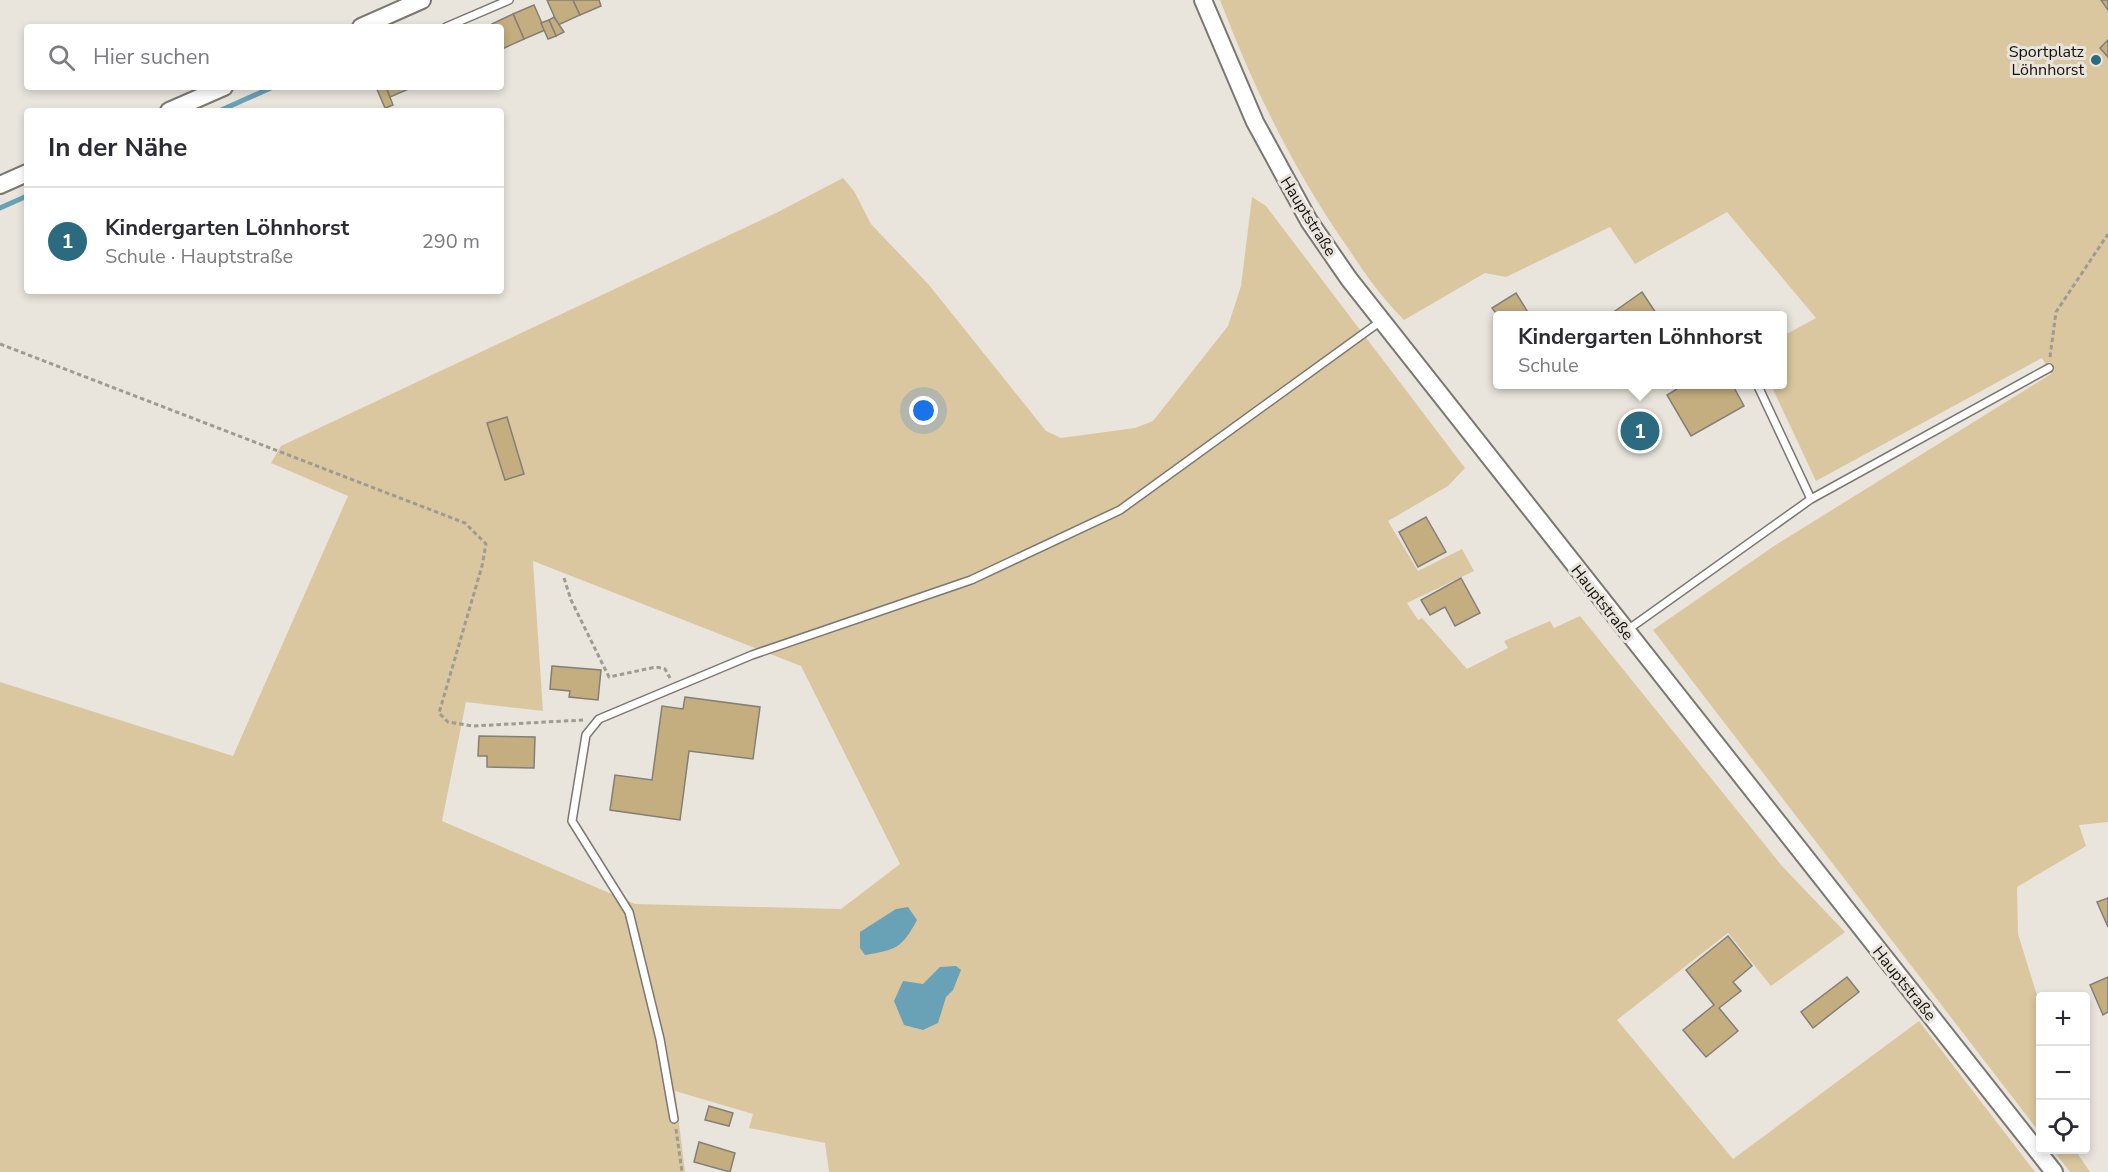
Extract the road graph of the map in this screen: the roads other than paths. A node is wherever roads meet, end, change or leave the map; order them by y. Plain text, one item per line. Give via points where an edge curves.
1 (422, 0) edge
2 (509, 0) edge
3 (1203, 0) edge
4 (369, 24) edge
5 (453, 24) edge
6 (217, 90) edge
7 (176, 108) edge
8 (24, 174) edge
9 (0, 185) edge
10 (1381, 321) junction
11 (2049, 368) road end
12 (1759, 389) edge
13 (1811, 499) junction
14 (1626, 632) junction
15 (674, 1119) road end
16 (2054, 1172) edge

1 - 4 street
2 - 5 lane
3 - 10 street, Hauptstraße via 1255,122 1281,171 1309,221
6 - 7 street
8 - 9 street
10 - 14 street, Hauptstraße
10 - 15 lane via 1120,510 970,579 752,655 599,719 586,735 572,821 629,912 660,1039
11 - 13 lane
12 - 13 lane
13 - 14 lane
14 - 16 street, Hauptstraße

